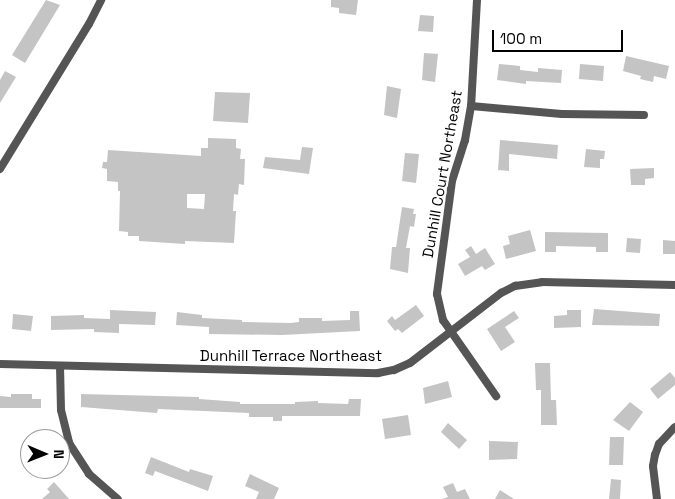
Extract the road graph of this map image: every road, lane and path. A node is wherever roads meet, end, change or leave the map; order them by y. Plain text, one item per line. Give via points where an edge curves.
1 (101, 0) edge
2 (477, 0) edge
3 (471, 106) junction
4 (644, 115) dead end
5 (0, 169) edge
6 (675, 285) edge
7 (450, 332) junction
8 (0, 364) edge
9 (60, 366) junction
10 (496, 396) dead end
11 (675, 427) edge
12 (118, 499) edge
13 (657, 499) edge

1 - 5 street
2 - 3 street, Dunhill Court Northeast
3 - 4 street via 562,114
3 - 7 street, Dunhill Court Northeast via 465,140 452,181 437,281 439,308
6 - 7 street, Dunhill Terrace Northeast via 528,283 501,293
7 - 9 street, Dunhill Terrace Northeast via 410,363 378,373
7 - 10 street, Dunhill Court Northeast
8 - 9 street, Dunhill Terrace Northeast
9 - 12 street via 61,410 69,443 89,474
11 - 13 street via 659,444 655,455

